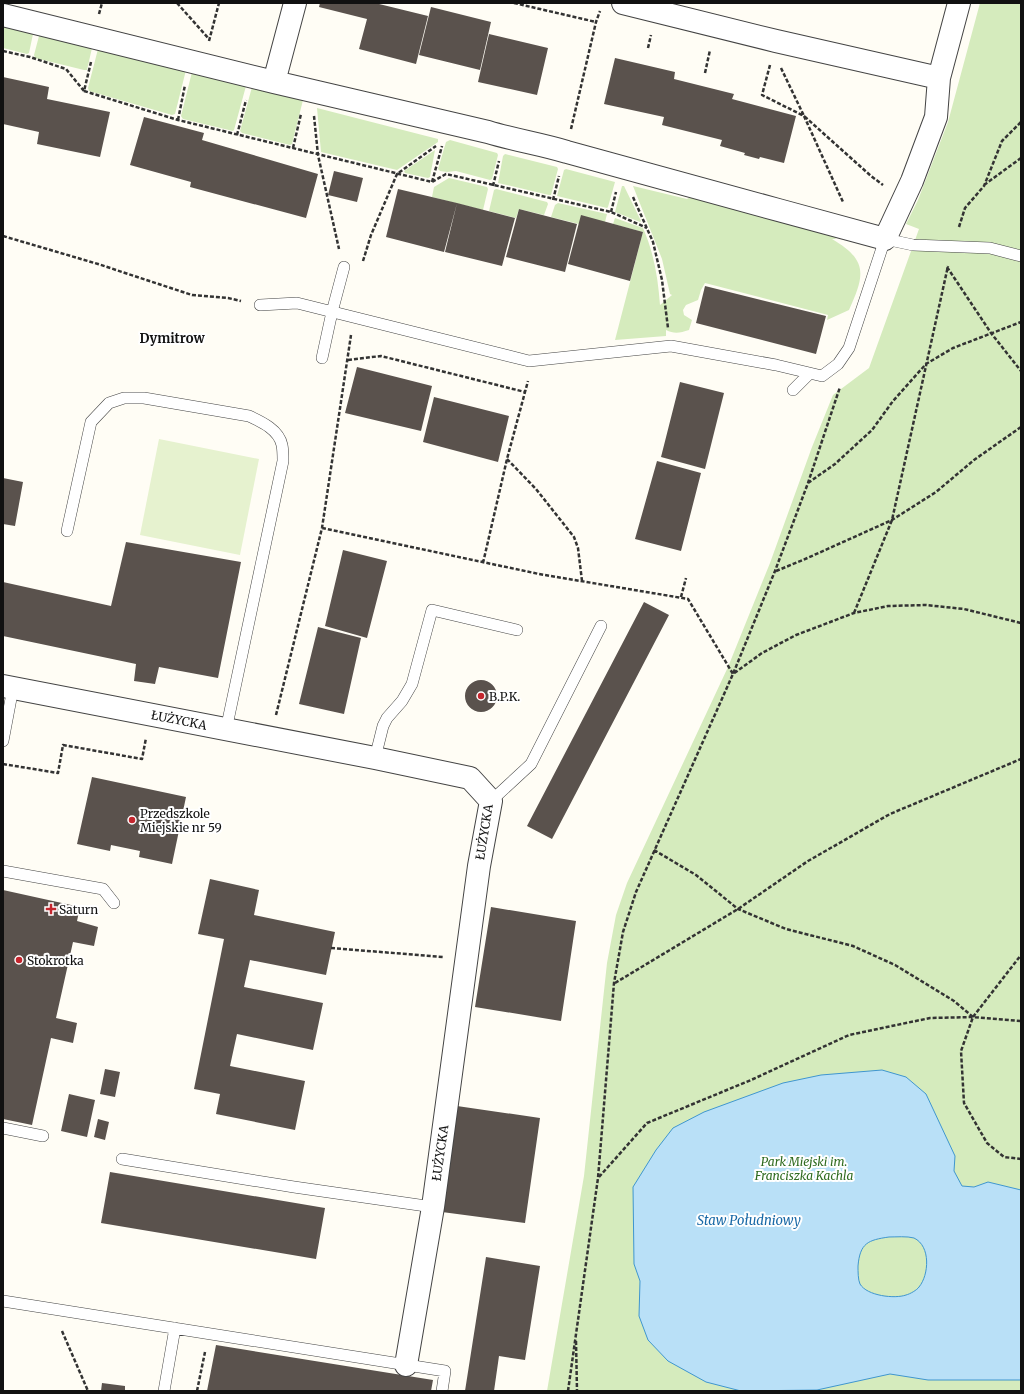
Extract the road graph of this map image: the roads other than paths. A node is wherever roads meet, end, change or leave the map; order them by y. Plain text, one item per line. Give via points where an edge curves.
1 (295, 3) edge
2 (623, 3) edge
3 (959, 3) edge
4 (3, 16) edge
5 (939, 78) junction
6 (274, 82) junction
7 (885, 239) junction
8 (1021, 256) edge
9 (344, 267) dead end
10 (260, 305) road end
11 (332, 312) junction
12 (322, 358) dead end
13 (809, 374) junction
14 (793, 390) dead end
15 (67, 531) dead end
16 (601, 626) dead end
17 (517, 630) dead end
18 (8, 687) edge
19 (226, 730) junction
20 (3, 741) edge
21 (375, 758) junction
22 (491, 801) junction
23 (3, 871) edge
24 (114, 903) dead end
25 (3, 1128) edge
26 (43, 1136) dead end
27 (122, 1159) dead end
28 (433, 1208) junction
29 (3, 1301) edge
30 (175, 1328) junction
31 (406, 1365) junction
32 (164, 1391) edge
33 (442, 1391) edge

1 - 6 street
2 - 5 street via 775,46
3 - 5 street
4 - 6 street
5 - 7 street via 936,117 912,181
6 - 7 street via 565,151
7 - 8 lane via 913,245 990,248
7 - 13 lane via 849,348 838,364 822,376
9 - 11 lane
10 - 11 lane via 297,303
11 - 12 lane
11 - 13 lane via 529,361 671,346 776,365
13 - 14 lane
15 - 19 lane via 91,422 109,403 124,398 144,398 249,416 265,423 276,434 282,444 283,461
16 - 22 lane via 531,764
17 - 21 lane via 432,610 412,684 402,701 387,718
18 - 19 street, ŁUŻYCKA
18 - 20 lane
19 - 21 street, ŁUŻYCKA
21 - 22 street, ŁUŻYCKA via 470,778
22 - 28 street, ŁUŻYCKA via 479,866
23 - 24 lane via 103,889
25 - 26 lane
27 - 28 lane
28 - 31 street, ŁUŻYCKA
29 - 30 lane
30 - 31 lane
30 - 32 lane
31 - 33 lane via 445,1371

